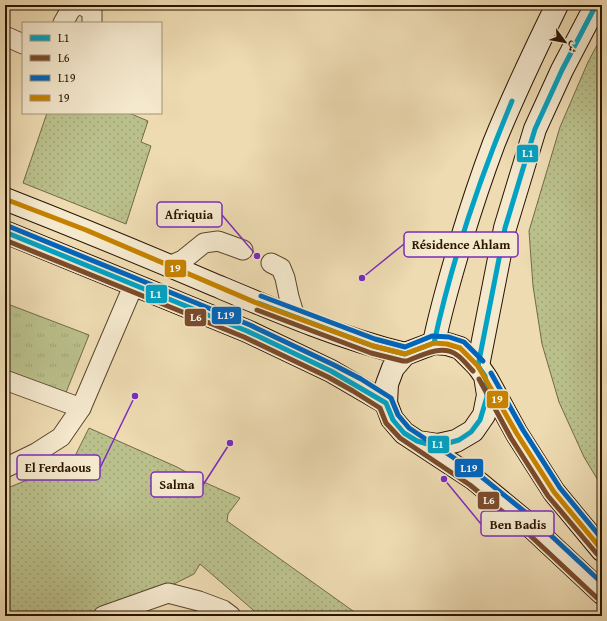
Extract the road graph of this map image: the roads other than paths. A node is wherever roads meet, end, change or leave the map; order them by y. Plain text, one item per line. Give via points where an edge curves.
1 (78, 5) edge
2 (82, 5) edge
3 (557, 5) edge
4 (596, 5) edge
5 (64, 22) edge
6 (92, 22) edge
7 (5, 36) edge
8 (22, 44) edge
9 (5, 200) edge
10 (5, 232) edge
11 (243, 250) dead end
12 (271, 263) dead end
13 (169, 266) junction
14 (134, 284) junction
15 (296, 317) junction
16 (434, 343) junction
17 (405, 354) junction
18 (481, 371) junction
19 (5, 380) edge
20 (386, 403) junction
21 (81, 408) junction
22 (418, 442) junction
23 (5, 468) edge
24 (602, 550) edge
25 (602, 593) edge
26 (104, 616) edge
27 (231, 616) edge

1 - 5 street via 71,9
2 - 6 street via 92,11
3 - 16 main road via 494,144 473,202
4 - 18 main road via 535,129 505,228
7 - 8 street
9 - 13 main road via 86,230
10 - 14 main road
11 - 13 street via 218,241 204,242 183,260
12 - 15 street via 281,268 286,278 289,298
13 - 15 main road
14 - 20 main road via 254,334 331,371
14 - 21 street
15 - 17 main road via 373,346
16 - 17 main road
16 - 18 main road via 460,348
17 - 20 main road via 393,368 387,384
18 - 22 main road via 488,396 484,415 473,431 456,441 438,445
18 - 24 main road via 554,492
19 - 21 street
20 - 22 main road via 392,419 404,433
21 - 23 street via 61,437
22 - 25 main road via 474,479 525,521
26 - 27 street via 168,593 199,600

